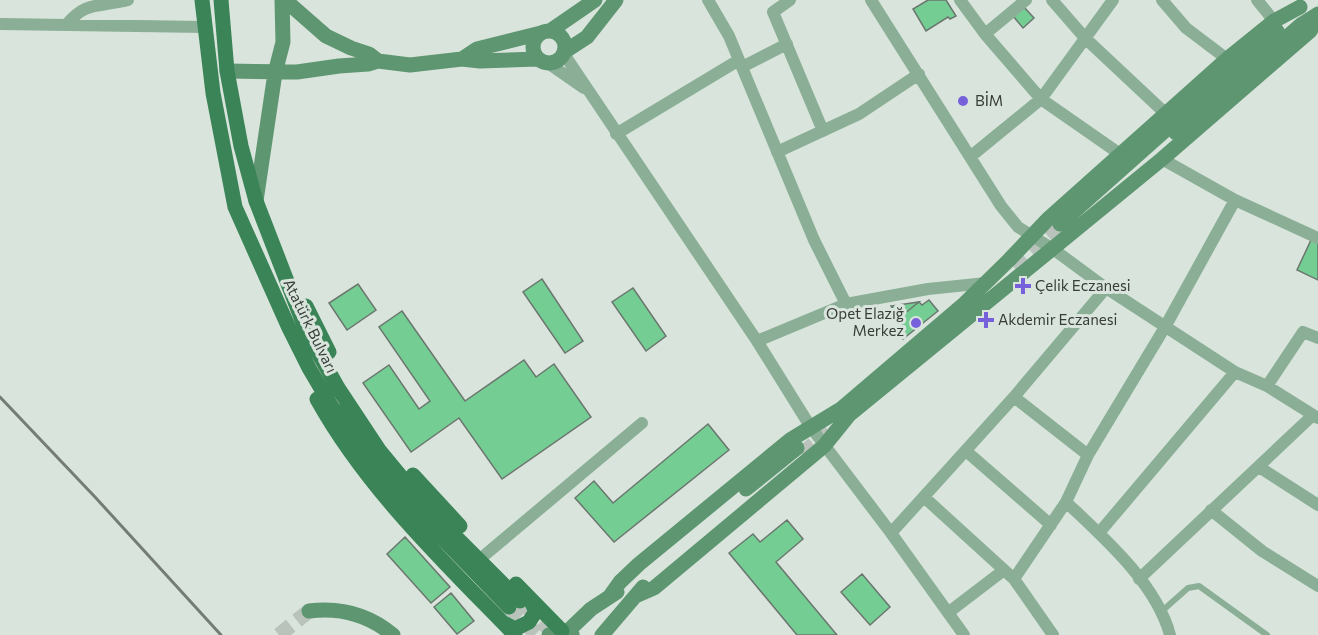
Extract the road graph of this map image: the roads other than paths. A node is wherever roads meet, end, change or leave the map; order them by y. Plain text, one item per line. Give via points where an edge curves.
1 (128, 0) edge
2 (202, 0) edge
3 (221, 0) edge
4 (283, 0) edge
5 (595, 0) edge
6 (616, 0) edge
7 (708, 0) edge
8 (790, 0) edge
9 (871, 0) edge
10 (960, 0) edge
11 (1026, 0) edge
12 (1052, 0) edge
13 (1113, 0) edge
14 (1162, 0) edge
15 (1257, 0) edge
16 (1304, 4) edge
17 (1318, 16) edge
18 (1274, 21) junction
19 (0, 24) edge
20 (66, 25) junction
21 (204, 27) junction
22 (545, 32) junction
23 (985, 34) junction
24 (1085, 38) junction
25 (787, 44) junction
26 (564, 53) junction
27 (462, 59) junction
28 (1227, 59) junction
29 (378, 61) junction
30 (543, 61) junction
31 (741, 64) junction
32 (227, 71) junction
33 (275, 73) junction
34 (919, 74) junction
35 (588, 90) junction
36 (1041, 99) junction
37 (1165, 113) junction
38 (823, 131) junction
39 (616, 134) junction
40 (777, 152) junction
41 (1120, 154) junction
42 (970, 158) junction
43 (1162, 159) junction
44 (1234, 200) junction
45 (256, 201) junction
46 (235, 207) junction
47 (1032, 235) junction
48 (1318, 238) edge
49 (1053, 249) junction
50 (986, 283) junction
51 (1106, 288) junction
52 (846, 304) junction
53 (1165, 327) junction
54 (1318, 338) edge
55 (757, 341) junction
56 (1234, 372) junction
57 (1267, 386) junction
58 (1014, 397) junction
59 (1316, 416) edge
60 (642, 423) dead end
61 (810, 426) junction
62 (824, 446) junction
63 (966, 451) junction
64 (1089, 454) junction
65 (1259, 467) junction
66 (925, 498) junction
67 (1066, 502) junction
68 (1318, 505) edge
69 (1211, 510) junction
70 (1051, 525) junction
71 (891, 533) junction
72 (1099, 533) junction
73 (486, 554) junction
74 (1004, 570) junction
75 (1014, 579) junction
76 (1139, 579) junction
77 (1318, 586) edge
78 (638, 595) junction
79 (610, 596) junction
80 (518, 600) junction
81 (309, 611) tunnel mouth
82 (1162, 611) junction
83 (949, 612) junction
84 (502, 621) junction
85 (563, 633) edge
86 (393, 635) edge
87 (515, 635) edge
88 (602, 635) edge
89 (964, 635) edge
90 (1053, 635) edge
91 (1170, 635) edge
92 (1267, 635) edge

1 - 20 street via 82,6
2 - 21 main road, Atatürk Bulvarı
3 - 32 main road, Atatürk Bulvarı
4 - 29 main road via 326,36
4 - 33 main road via 284,27
5 - 22 main road
6 - 26 main road via 587,37
7 - 31 street
8 - 25 street via 773,12
9 - 34 street
10 - 23 street
11 - 23 street
12 - 24 street
13 - 24 street
14 - 28 street via 1186,28
15 - 18 street
16 - 17 main road via 1062,226 1302,24
16 - 18 main road
17 - 43 main road via 1310,31
18 - 28 main road
19 - 20 street
20 - 21 street
21 - 46 main road, Atatürk Bulvarı
22 - 26 main road via 560,35
22 - 27 main road via 477,49
22 - 30 main road via 533,46 535,56
23 - 36 street
24 - 36 street
24 - 37 street
25 - 31 street
25 - 38 street
26 - 30 main road via 557,61
26 - 35 street
27 - 29 main road via 410,65
27 - 30 main road
28 - 37 main road
29 - 33 main road
30 - 35 street
31 - 39 street
31 - 40 street
32 - 33 main road
32 - 45 main road, Atatürk Bulvarı
33 - 45 main road
34 - 38 street via 859,114
34 - 42 street
35 - 39 street
36 - 41 street
36 - 42 street
37 - 41 main road
38 - 40 street
39 - 55 street
40 - 52 street
41 - 47 main road
42 - 47 street via 1009,218
43 - 44 street
43 - 49 main road
44 - 48 street
44 - 53 street
45 - 73 main road via 346,386 399,458
45 - 80 main road, Atatürk Bulvarı via 307,333 338,388 379,450 427,508
46 - 80 main road, Atatürk Bulvarı via 289,328 332,407 414,509
46 - 84 main road via 252,269 328,419 381,492
47 - 49 street
47 - 50 main road
49 - 51 street
49 - 62 main road via 849,415
50 - 52 street
50 - 61 main road via 841,409
51 - 53 street
51 - 58 street
52 - 55 street
53 - 56 street
53 - 64 street
54 - 57 street via 1303,332
55 - 61 street
56 - 57 street
56 - 72 street
57 - 59 street
58 - 63 street
58 - 64 street
59 - 65 street
60 - 73 street
61 - 62 street
61 - 79 main road via 639,564
62 - 71 street
62 - 78 main road via 654,588
63 - 66 street
63 - 70 street
64 - 67 street
65 - 68 street
65 - 69 street
66 - 71 street
66 - 74 street
67 - 70 street
67 - 72 street
69 - 76 street
69 - 77 street via 1262,551
70 - 75 street
71 - 83 street
72 - 76 street
73 - 80 main road
74 - 75 street
74 - 83 street
75 - 90 street
76 - 82 street
78 - 79 main road via 649,579 800,451
78 - 88 main road
79 - 85 main road
80 - 84 main road via 536,611 532,619 514,629
80 - 85 main road
81 - 86 main road via 349,612
82 - 91 street
82 - 92 lane via 1188,588 1199,586
83 - 89 street
84 - 87 main road

